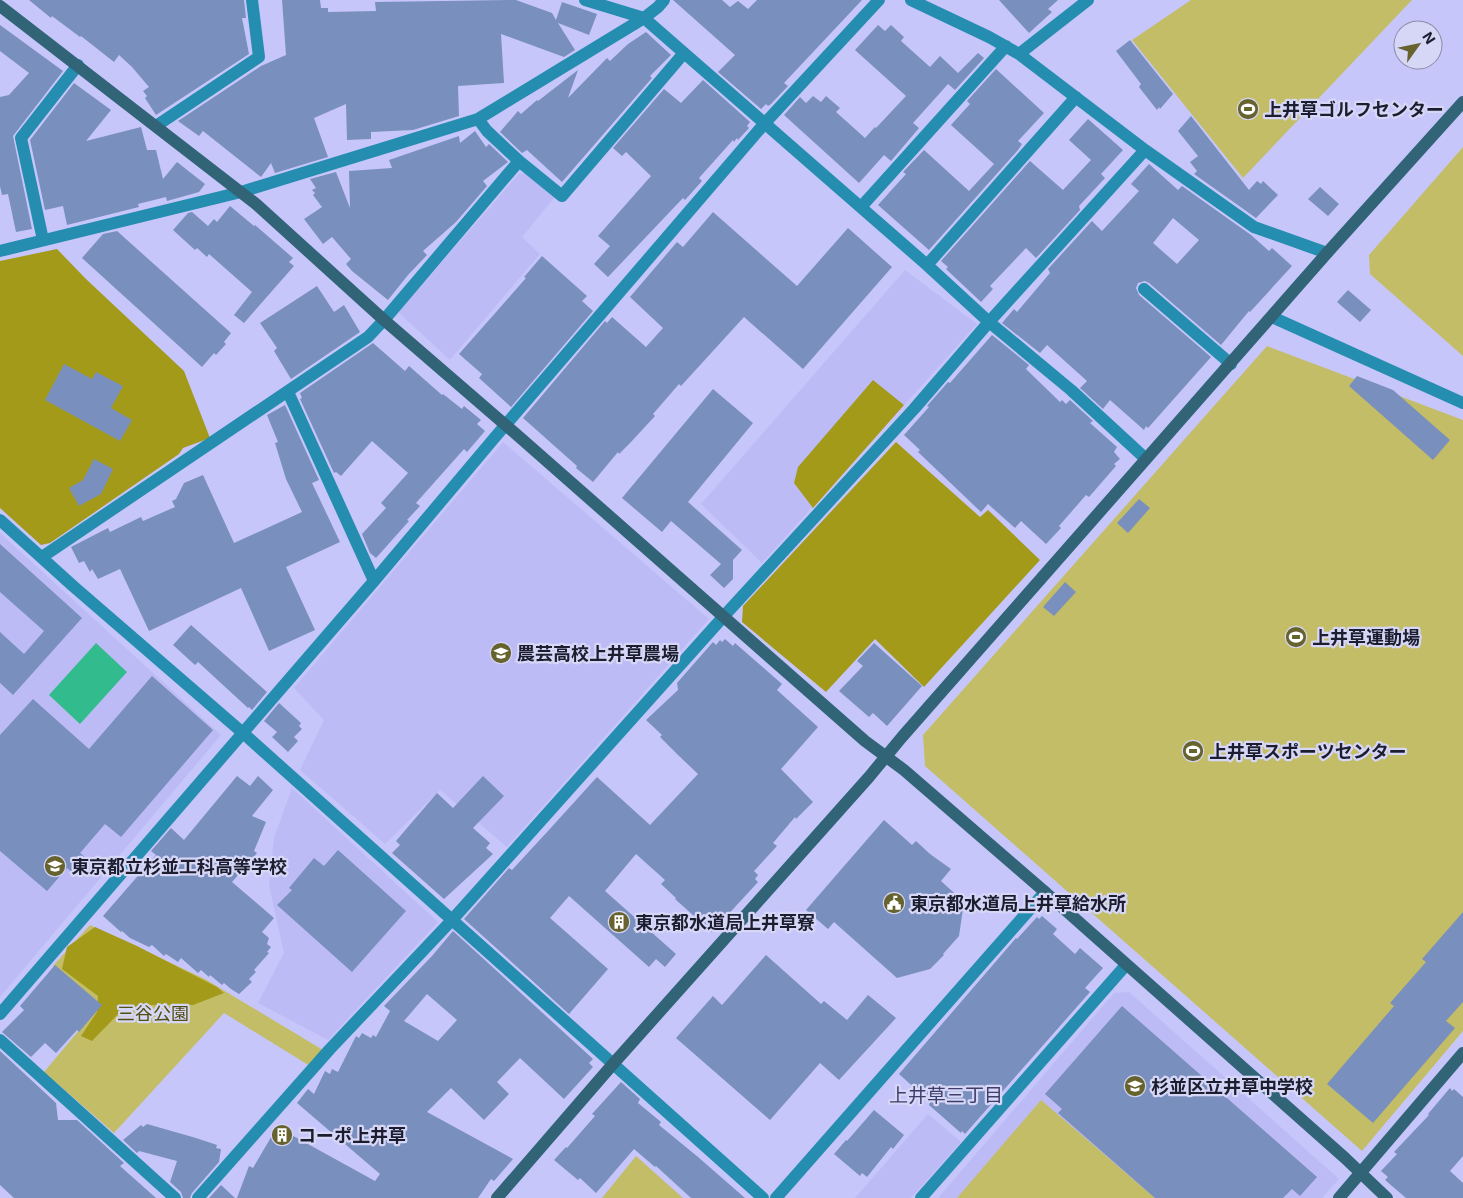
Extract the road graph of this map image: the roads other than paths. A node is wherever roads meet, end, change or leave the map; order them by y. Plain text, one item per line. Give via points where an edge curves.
1 (252, 0) edge
2 (585, 0) edge
3 (664, 0) edge
4 (879, 0) edge
5 (911, 0) edge
6 (1079, 3) edge
7 (0, 6) edge
8 (644, 18) junction
9 (1006, 46) junction
10 (684, 53) junction
11 (1019, 54) junction
12 (78, 65) junction
13 (1076, 97) junction
14 (1463, 102) edge
15 (478, 119) junction
16 (765, 123) junction
17 (156, 126) junction
18 (1145, 150) junction
19 (519, 161) junction
20 (241, 192) junction
21 (861, 207) junction
22 (43, 240) junction
23 (0, 251) edge
24 (1327, 253) junction
25 (927, 265) junction
26 (1144, 290) dead end
27 (1272, 318) junction
28 (384, 320) junction
29 (989, 322) junction
30 (1231, 364) junction
31 (288, 392) junction
32 (1463, 403) edge
33 (506, 424) junction
34 (1146, 459) junction
35 (0, 520) edge
36 (42, 557) junction
37 (374, 581) junction
38 (724, 616) junction
39 (243, 733) junction
40 (886, 756) junction
41 (1045, 892) junction
42 (452, 920) junction
43 (1126, 965) junction
44 (0, 1014) edge
45 (0, 1040) edge
46 (1463, 1053) edge
47 (613, 1064) junction
48 (1360, 1173) junction
49 (175, 1198) edge
50 (198, 1198) edge
51 (497, 1198) edge
52 (763, 1198) edge
53 (776, 1198) edge
54 (921, 1198) edge
55 (1339, 1198) edge
56 (1387, 1198) edge

1 - 17 street via 259,57
2 - 8 street
3 - 8 street
4 - 16 street
5 - 9 street
6 - 11 street
7 - 12 street
8 - 10 street
8 - 15 street
9 - 11 street
9 - 21 street
10 - 16 street
10 - 19 street via 562,196
11 - 13 street
12 - 17 street
12 - 22 street via 20,138
13 - 18 street
13 - 25 street
14 - 24 street
15 - 19 street
15 - 20 street
16 - 21 street
16 - 33 street
17 - 20 street
18 - 24 street via 1254,227
18 - 29 street
19 - 28 street
20 - 22 street
20 - 28 street
21 - 25 street
22 - 23 street
24 - 27 street
25 - 29 street
26 - 30 street
27 - 30 street
27 - 32 street
28 - 31 street via 368,337
28 - 33 street
29 - 34 street via 1071,390
29 - 38 street via 914,409
30 - 34 street
31 - 36 street
31 - 37 street
33 - 37 street
33 - 38 street
34 - 40 street
35 - 36 street
36 - 39 street
37 - 39 street
38 - 40 street
38 - 42 street
39 - 42 street
39 - 44 street
40 - 41 street
40 - 47 street
41 - 43 street
41 - 53 street
42 - 47 street
42 - 50 street via 330,1049
43 - 48 street
43 - 54 street
45 - 49 street
46 - 48 street
47 - 51 street
47 - 52 street
48 - 55 street
48 - 56 street

